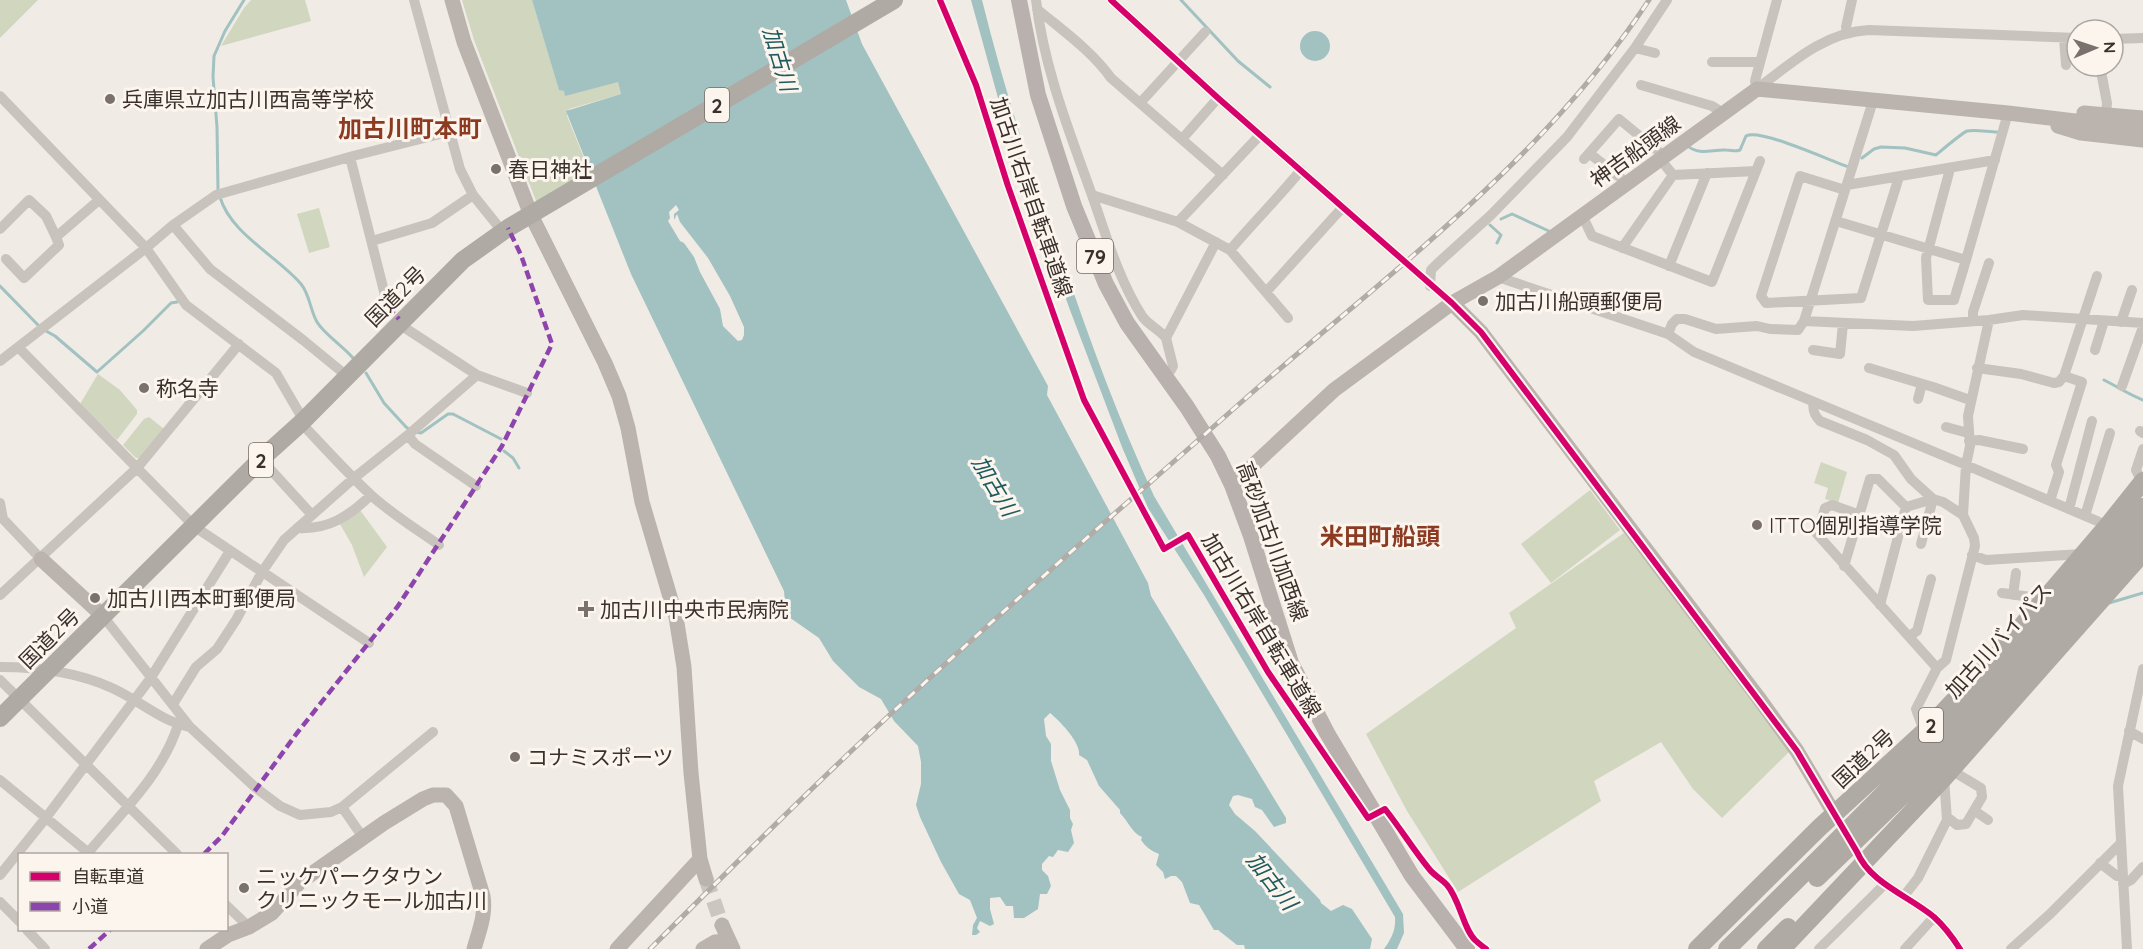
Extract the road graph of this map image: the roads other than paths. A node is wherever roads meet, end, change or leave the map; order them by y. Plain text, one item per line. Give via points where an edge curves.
1 (414, 0) edge
2 (452, 0) edge
3 (894, 0) edge
4 (1019, 0) edge
5 (1111, 0) edge
6 (1667, 0) edge
7 (1852, 0) edge
8 (1776, 1) edge
9 (1036, 4) edge
10 (1205, 32) dead end
11 (1847, 32) junction
12 (2064, 38) joint
13 (2143, 38) edge
14 (2125, 39) edge
15 (1635, 48) junction
16 (2065, 52) edge
17 (1655, 53) dead end
18 (1178, 62) junction
19 (1712, 62) dead end
20 (1760, 62) junction
21 (2102, 78) edge
22 (1641, 85) dead end
23 (1757, 88) junction
24 (1, 98) edge
25 (1218, 98) junction
26 (1873, 100) junction
27 (1141, 102) junction
28 (1723, 113) junction
29 (2008, 113) junction
30 (2106, 114) junction
31 (2033, 116) junction
32 (2143, 118) edge
33 (2143, 129) edge
34 (448, 132) junction
35 (1260, 135) junction
36 (1182, 139) junction
37 (2143, 140) edge
38 (350, 157) junction
39 (1662, 158) junction
40 (1995, 160) junction
41 (1950, 169) junction
42 (1301, 170) junction
43 (1707, 173) junction
44 (1223, 175) junction
45 (1673, 175) junction
46 (1899, 177) junction
47 (1627, 183) junction
48 (1846, 187) junction
49 (473, 195) junction
50 (1092, 195) junction
51 (99, 200) junction
52 (1342, 208) junction
53 (535, 213) junction
54 (1582, 215) junction
55 (1836, 221) junction
56 (1178, 222) junction
57 (173, 225) junction
58 (0, 229) edge
59 (502, 231) junction
60 (1882, 235) junction
61 (56, 237) junction
62 (372, 241) junction
63 (1216, 242) junction
64 (146, 248) junction
65 (1622, 248) junction
66 (1230, 250) junction
67 (1928, 250) junction
68 (6, 259) dead end
69 (1966, 260) junction
70 (1989, 263) dead end
71 (1669, 266) junction
72 (1498, 277) junction
73 (2098, 282) dead end
74 (1430, 286) junction
75 (2132, 290) dead end
76 (1266, 292) junction
77 (1809, 300) junction
78 (1452, 303) junction
79 (388, 307) dead end
80 (1288, 318) dead end
81 (1989, 320) junction
82 (2081, 320) junction
83 (1804, 321) junction
84 (1973, 321) junction
85 (2104, 321) junction
86 (2121, 322) junction
87 (399, 324) junction
88 (1843, 324) junction
89 (2143, 325) edge
90 (1668, 334) junction
91 (1166, 338) junction
92 (239, 344) junction
93 (18, 347) junction
94 (2095, 350) dead end
95 (1818, 355) dead end
96 (0, 361) edge
97 (1875, 367) dead end
98 (1977, 368) junction
99 (477, 375) junction
100 (1163, 375) junction
101 (347, 376) junction
102 (2064, 376) junction
103 (1922, 384) junction
104 (2122, 386) dead end
105 (527, 393) dead end
106 (1918, 399) dead end
107 (1970, 400) junction
108 (1814, 402) junction
109 (301, 423) junction
110 (2093, 426) dead end
111 (1946, 427) dead end
112 (412, 432) junction
113 (2110, 433) dead end
114 (1969, 437) junction
115 (2023, 449) dead end
116 (2143, 449) edge
117 (261, 459) junction
118 (1966, 465) junction
119 (137, 468) junction
120 (354, 478) junction
121 (2143, 481) edge
122 (1232, 485) junction
123 (476, 486) dead end
124 (371, 495) junction
125 (1933, 498) junction
126 (2050, 501) junction
127 (0, 503) edge
128 (1906, 507) junction
129 (2143, 507) edge
130 (2069, 509) junction
131 (312, 515) junction
132 (1860, 515) junction
133 (1963, 515) junction
134 (2085, 516) junction
135 (1, 519) edge
136 (195, 527) junction
137 (2112, 527) junction
138 (297, 528) junction
139 (2143, 530) edge
140 (1921, 544) dead end
141 (439, 545) dead end
142 (230, 551) junction
143 (2143, 553) edge
144 (2082, 554) junction
145 (1972, 555) junction
146 (41, 559) junction
147 (1844, 566) junction
148 (262, 572) junction
149 (2016, 573) dead end
150 (1926, 585) dead end
151 (0, 595) edge
152 (2040, 604) junction
153 (1880, 605) junction
154 (103, 616) junction
155 (1909, 636) junction
156 (369, 643) dead end
157 (0, 667) edge
158 (1937, 668) junction
159 (50, 669) junction
160 (2143, 669) edge
161 (150, 679) junction
162 (0, 680) edge
163 (20, 699) junction
164 (135, 700) junction
165 (173, 704) junction
166 (0, 717) edge
167 (184, 726) junction
168 (1929, 727) junction
169 (2128, 730) junction
170 (433, 732) dead end
171 (2143, 739) edge
172 (86, 763) junction
173 (1948, 774) junction
174 (0, 780) edge
175 (128, 806) junction
176 (342, 807) junction
177 (1975, 811) junction
178 (1947, 817) junction
179 (45, 819) junction
180 (1837, 819) junction
181 (1988, 820) dead end
182 (364, 839) junction
183 (2120, 844) junction
184 (88, 853) edge
185 (90, 853) edge
186 (175, 853) edge
187 (1860, 858) junction
188 (700, 859) junction
189 (2100, 863) junction
190 (2143, 867) edge
191 (0, 875) edge
192 (706, 879) tunnel mouth
193 (2123, 880) junction
194 (1885, 884) junction
195 (1904, 896) junction
196 (0, 902) edge
197 (228, 907) edge
198 (1934, 917) junction
199 (18, 920) edge
200 (722, 925) tunnel mouth
201 (249, 927) junction
202 (28, 931) edge
203 (1456, 942) edge
204 (730, 945) edge
205 (45, 949) edge
206 (207, 949) edge
207 (474, 949) edge
208 (617, 949) edge
209 (703, 949) edge
210 (1467, 949) edge
211 (1697, 949) edge
212 (1711, 949) edge
213 (1727, 949) edge
214 (1742, 949) edge
215 (1766, 949) edge
216 (1782, 949) edge
217 (1819, 949) edge
218 (1905, 949) edge
219 (1960, 949) edge
220 (2011, 949) edge
221 (2127, 949) edge

1 - 34 street
2 - 53 street via 464,42
3 - 53 highway, 国道2号 / 2
4 - 100 main road, 高砂加古川加西線 / 79 via 1038,95 1074,206 1106,284
5 - 18 street
6 - 15 street
7 - 11 street
8 - 20 street
9 - 27 street
9 - 50 street via 1060,105
10 - 18 street
11 - 12 street
11 - 23 street via 1815,46
12 - 16 street
13 - 14 street
15 - 17 street
15 - 74 street via 1567,137 1431,270
18 - 25 street
18 - 27 street
19 - 20 street
20 - 23 street
21 - 30 street
22 - 28 street via 1712,106
23 - 26 street
23 - 28 street, 神吉船頭線
24 - 51 street
25 - 35 street
25 - 36 street
26 - 29 street
26 - 48 street
27 - 36 street
28 - 39 street, 神吉船頭線
29 - 31 street
29 - 40 street
30 - 31 street
30 - 32 street
31 - 33 street
31 - 37 street via 2081,133
34 - 38 street
34 - 49 street
35 - 42 street
35 - 44 street
36 - 44 street
38 - 57 street via 218,194
38 - 62 street
39 - 45 street
39 - 47 street, 神吉船頭線
39 - 47 street via 1619,119 1587,156
40 - 41 street
40 - 69 street
41 - 46 street
41 - 67 street
42 - 52 street
42 - 66 street
43 - 45 street
43 - 71 street
43 - 71 street via 1758,166 1712,282
44 - 56 street
45 - 65 street
46 - 48 street
46 - 60 street
47 - 54 street, 神吉船頭線
48 - 55 street
48 - 77 street via 1800,176 1761,296 1766,303
49 - 59 street
49 - 62 street via 432,223
50 - 56 street
50 - 91 street via 1118,267 1144,319
51 - 61 street
51 - 64 street
52 - 74 street
52 - 76 street
53 - 59 highway, 国道2号 / 2
53 - 188 street via 605,363 628,428 642,502 678,627
54 - 65 street via 1592,236
54 - 72 street, 神吉船頭線
55 - 60 street
55 - 77 street
56 - 63 street
57 - 64 street
57 - 101 street via 210,269
58 - 61 street via 26,197 46,216
59 - 87 highway, 国道2号 / 2 via 464,260
60 - 67 street
60 - 77 street via 1861,298
61 - 68 street via 58,245 24,278
62 - 79 street
63 - 66 street
63 - 91 street
64 - 92 street via 186,305
64 - 93 street
65 - 71 street
66 - 76 street
67 - 69 street
67 - 69 street via 1928,300 1954,300
70 - 84 street
72 - 78 street, 神吉船頭線
72 - 90 street
73 - 82 street
74 - 78 street
75 - 86 street
76 - 80 street
77 - 83 street
78 - 122 street, 神吉船頭線 via 1334,390
78 - 180 street via 1481,332 1753,690 1797,751
81 - 82 street via 2023,315
81 - 84 street
81 - 98 street
82 - 85 street
82 - 102 street
83 - 88 street
83 - 90 street via 1798,330 1757,326 1716,329 1685,319 1672,324
84 - 88 street via 1913,326
85 - 86 street
85 - 94 street
86 - 89 street
87 - 99 street
87 - 101 highway, 国道2号 / 2
88 - 95 street via 1840,354
89 - 104 street
90 - 108 street via 1694,352
91 - 100 street via 1173,366
92 - 109 street via 276,373 301,416
92 - 119 street
93 - 96 street
93 - 119 street
97 - 103 street
98 - 102 street via 2055,383
98 - 107 street
99 - 105 street
99 - 112 street
100 - 122 main road, 高砂加古川加西線 / 79 via 1218,456
101 - 109 highway, 国道2号 / 2
102 - 126 street via 2082,382 2056,465 2059,472
103 - 106 street
103 - 107 street
107 - 114 street
108 - 118 street
108 - 125 street via 1815,416 1820,421 1887,450
109 - 117 highway, 国道2号 / 2
109 - 120 street
110 - 130 street
111 - 114 street
112 - 120 street
112 - 123 street via 415,444
113 - 134 street
114 - 115 street
114 - 118 street
116 - 121 street via 2136,470
117 - 131 street
117 - 136 highway, 国道2号 / 2
118 - 126 street
118 - 133 street
119 - 136 street
119 - 146 street
120 - 124 street
120 - 131 street
121 - 137 highway, 国道2号 / 2
122 - 203 main road, 高砂加古川加西線 / 79 via 1291,663 1412,876
124 - 138 street via 337,522
124 - 141 street
125 - 128 street
125 - 133 street
125 - 140 street
126 - 130 street
127 - 135 street
128 - 132 street via 1878,479 1870,479
128 - 153 street
129 - 213 highway, 加古川バイパス / 2 via 1943,734
130 - 134 street
131 - 138 street
132 - 147 street
132 - 147 street via 1832,505 1824,508 1817,534
133 - 145 street via 1974,538
134 - 137 street
135 - 146 street
136 - 142 street
136 - 154 highway, 国道2号 / 2
137 - 144 highway, 国道2号 / 2
138 - 148 street
139 - 214 highway, 加古川バイパス / 2 via 1956,744
142 - 148 street
142 - 161 street
143 - 173 highway, 2
144 - 145 street via 1986,560
144 - 152 highway, 国道2号 / 2
145 - 158 street via 1946,660
146 - 151 street
146 - 154 street
147 - 153 street
148 - 156 street
148 - 165 street via 217,649 196,667
149 - 152 street via 2008,594 2031,597
150 - 155 street via 1917,631
152 - 168 highway, 国道2号 / 2
153 - 155 street
154 - 159 highway, 国道2号 / 2
154 - 161 street
155 - 158 street
157 - 159 street
158 - 168 street via 1916,709 1921,723
159 - 163 highway, 国道2号 / 2
159 - 164 street via 111,687
160 - 169 street
161 - 164 street
161 - 165 street
162 - 163 street
163 - 166 highway, 国道2号 / 2
163 - 172 street
164 - 167 street via 170,722
164 - 172 street
165 - 167 street
167 - 175 street
167 - 176 street via 289,811 300,815
168 - 180 highway, 国道2号 / 2
169 - 171 street
169 - 183 street via 2118,786
170 - 176 street
172 - 175 street
172 - 179 street
173 - 177 street via 1981,788 1982,797
173 - 178 street
173 - 187 highway, 2
174 - 179 street
175 - 185 street
175 - 186 street
176 - 182 street
177 - 178 street via 1965,824 1957,825
177 - 181 street
178 - 195 street via 1918,878
179 - 184 street
179 - 191 street
180 - 211 highway, 国道2号 / 2 via 1819,828
180 - 212 highway
182 - 201 street via 300,882 272,913
182 - 207 street via 423,799 446,795 456,806 483,896 483,920
183 - 189 street
183 - 193 street
187 - 194 street
187 - 215 highway
187 - 216 highway, 2
188 - 192 street
188 - 208 street
189 - 193 street
189 - 220 street
190 - 193 street via 2131,880
193 - 221 street
194 - 195 street
194 - 217 street
195 - 198 street
196 - 199 street
197 - 201 street
198 - 218 street
198 - 219 street
200 - 204 street
201 - 206 street
202 - 205 street
203 - 210 main road, 高砂加古川加西線 / 79
204 - 209 street via 715,942

